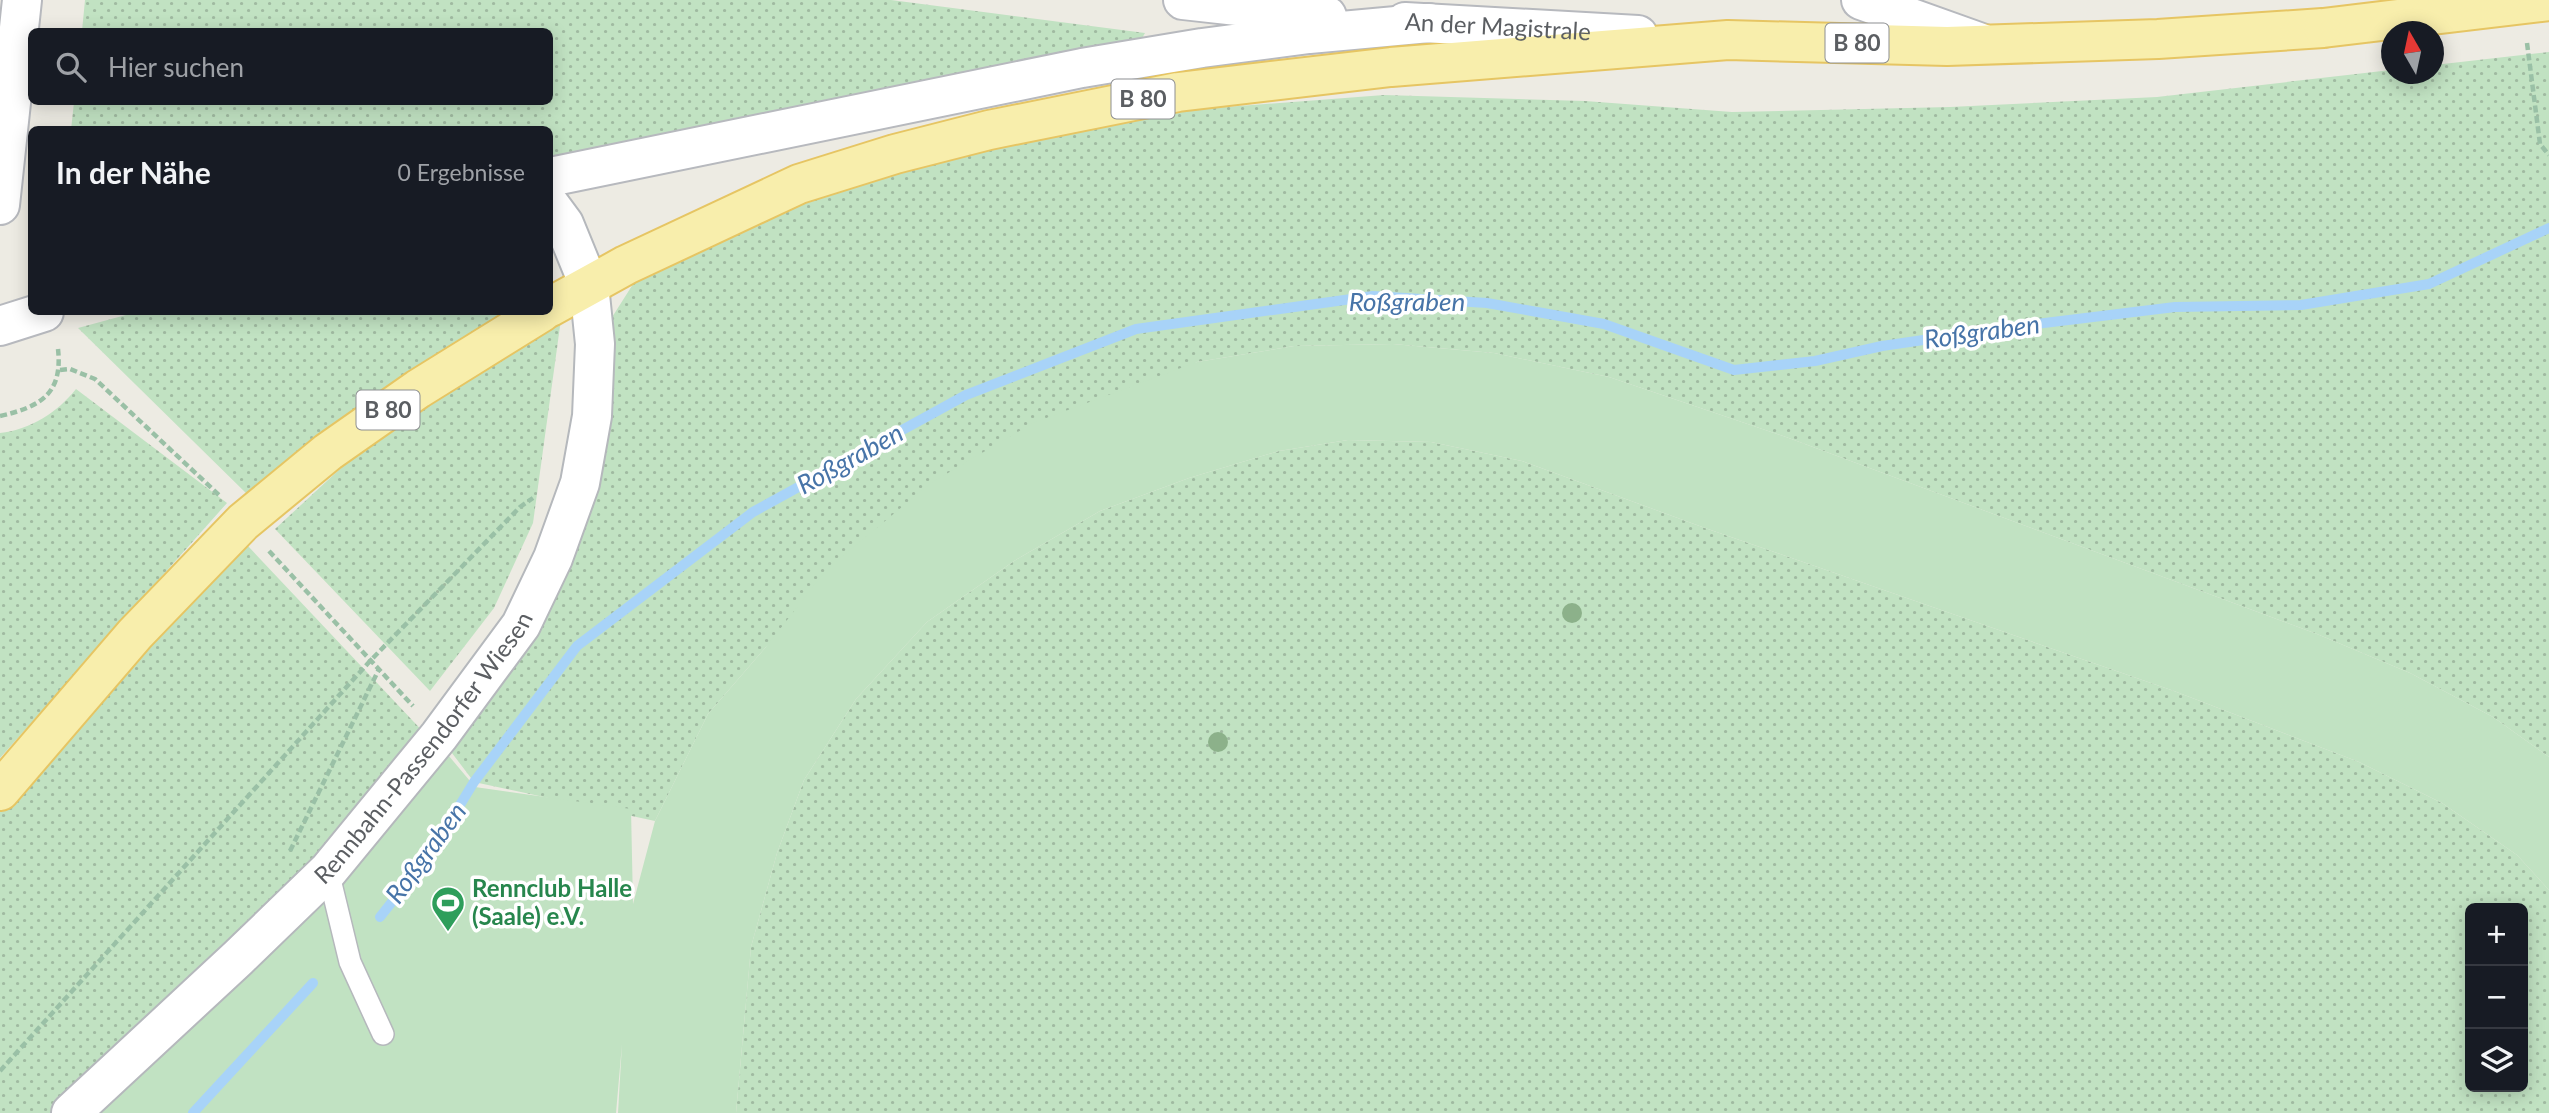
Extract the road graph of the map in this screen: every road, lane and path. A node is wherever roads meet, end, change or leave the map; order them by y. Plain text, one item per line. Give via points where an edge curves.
1 (22, 0) edge
2 (1183, 0) edge
3 (1861, 0) edge
4 (2549, 1) edge
5 (1429, 23) junction
6 (2527, 39) dead end
7 (1728, 40) junction
8 (1986, 45) junction
9 (2549, 155) edge
10 (553, 176) edge
11 (0, 205) edge
12 (553, 209) edge
13 (589, 285) junction
14 (553, 305) edge
15 (536, 315) edge
16 (0, 326) edge
17 (50, 326) edge
18 (60, 370) junction
19 (0, 416) edge
20 (537, 495) dead end
21 (243, 522) junction
22 (370, 661) junction
23 (379, 669) junction
24 (439, 736) junction
25 (0, 791) edge
26 (287, 858) dead end
27 (327, 871) junction
28 (383, 1034) dead end
29 (0, 1071) edge
30 (71, 1113) edge

1 - 11 main road
2 - 5 main road, An der Magistrale via 1300,15
3 - 8 main road
4 - 8 main road, B 80, bridge via 2323,28
5 - 7 main road, An der Magistrale
5 - 10 main road via 1242,43 1082,68
6 - 9 path via 2540,144
7 - 8 main road, B 80
7 - 13 main road, B 80 via 1391,67 1178,92 989,130 895,153 799,184
12 - 13 main road, Rennbahn-Passendorfer Wiesen via 564,224
13 - 14 main road, B 80
13 - 24 main road, Rennbahn-Passendorfer Wiesen via 595,344 592,416 580,483 553,558 521,625
15 - 21 main road, B 80 via 328,452
16 - 17 main road
17 - 18 path
18 - 19 path via 50,393 34,406
18 - 21 path via 95,379
20 - 22 path via 454,572
21 - 22 path
21 - 25 main road, B 80 via 135,634
22 - 23 path
22 - 29 path
23 - 24 path
23 - 26 path
24 - 27 main road, Rennbahn-Passendorfer Wiesen
27 - 28 lane via 350,962
27 - 30 main road, Rennbahn-Passendorfer Wiesen

